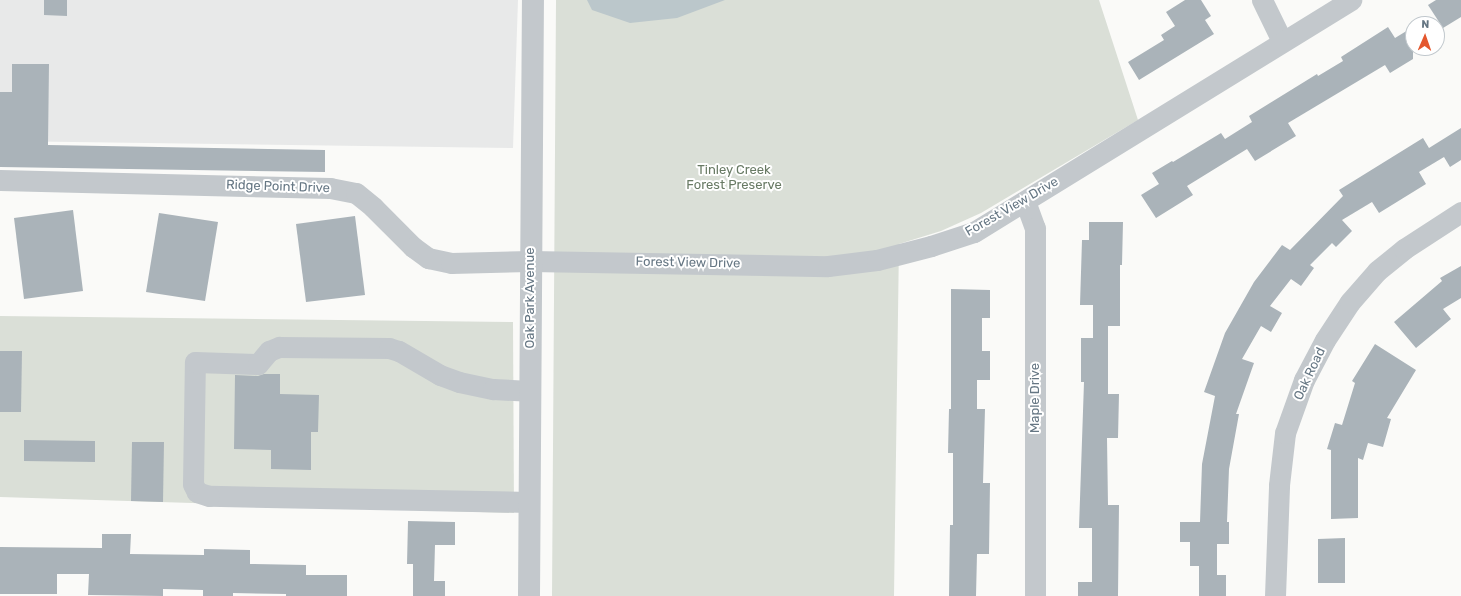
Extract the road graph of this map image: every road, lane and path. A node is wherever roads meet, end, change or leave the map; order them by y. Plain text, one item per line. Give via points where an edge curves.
1 (533, 0) edge
2 (1262, 0) edge
3 (1351, 0) edge
4 (1282, 41) junction
5 (0, 180) edge
6 (1025, 201) junction
7 (1461, 212) edge
8 (530, 261) junction
9 (529, 391) junction
10 (529, 502) junction
11 (529, 596) edge
12 (1035, 596) edge
13 (1275, 596) edge

1 - 8 street, Oak Park Avenue
2 - 4 street
3 - 4 street, Forest View Drive
4 - 6 street, Forest View Drive
5 - 8 street, Ridge Point Drive via 330,188 356,193 428,258 451,263
6 - 8 street, Forest View Drive via 974,232 877,260 828,266
6 - 12 street, Maple Drive via 1035,228
7 - 13 street, Oak Road via 1404,249 1377,271 1350,302 1325,340 1304,380 1284,440 1279,485
8 - 9 street, Oak Park Avenue
9 - 10 street, Oak Park Avenue
9 - 10 street via 493,389 459,382 440,375 400,351 389,348 280,347 270,351 258,364 196,362 193,484 198,492 210,496
10 - 11 street, Oak Park Avenue

